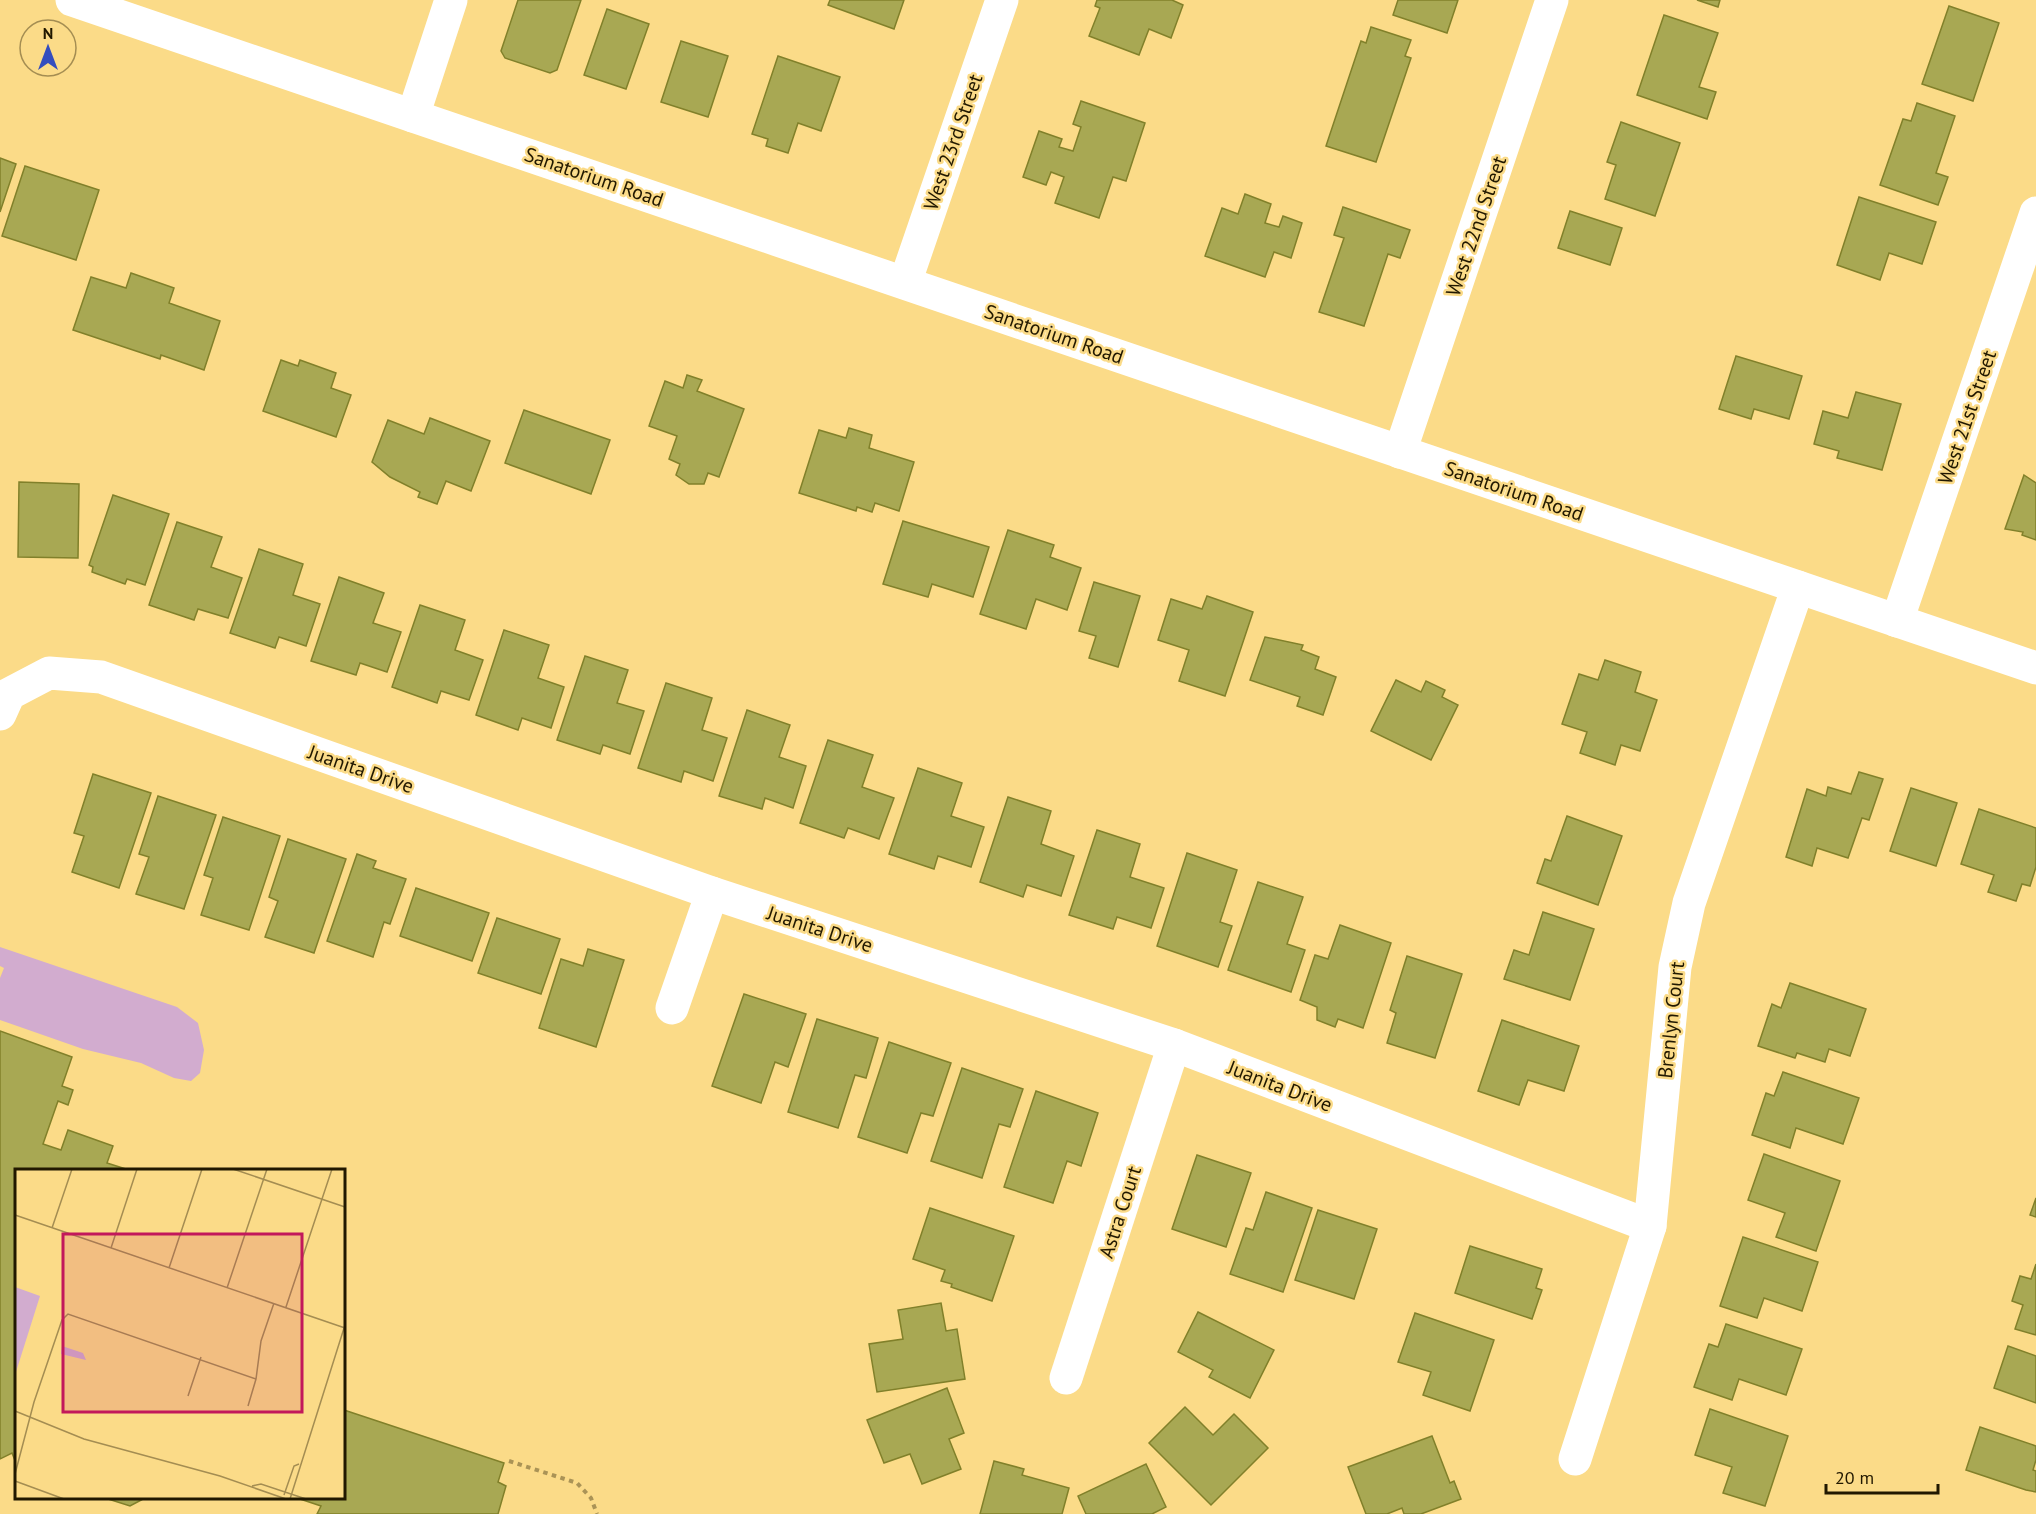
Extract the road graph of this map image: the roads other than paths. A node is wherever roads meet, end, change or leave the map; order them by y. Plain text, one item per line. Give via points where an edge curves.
1 (72, 0) edge
2 (451, 0) edge
3 (1002, 0) edge
4 (1552, 0) edge
5 (413, 116) junction
6 (2036, 213) edge
7 (905, 283) junction
8 (1400, 452) junction
9 (1798, 587) junction
10 (1897, 621) junction
11 (2036, 668) edge
12 (0, 714) edge
13 (712, 893) junction
14 (672, 1008) dead end
15 (1174, 1045) junction
16 (1650, 1226) junction
17 (1066, 1378) dead end
18 (1575, 1459) dead end

1 - 5 street, Sanatorium Road
2 - 5 street
3 - 7 street, West 23rd Street
4 - 8 street, West 22nd Street
5 - 7 street, Sanatorium Road
6 - 10 street, West 21st Street
7 - 8 street, Sanatorium Road
8 - 9 street, Sanatorium Road
9 - 10 street, Sanatorium Road
9 - 16 street, Brenlyn Court via 1689,903 1675,967
10 - 11 street, Sanatorium Road
12 - 13 street, Juanita Drive via 9,694 49,673 101,677
13 - 14 street
13 - 15 street, Juanita Drive
15 - 16 street, Juanita Drive
15 - 17 street, Astra Court
16 - 18 street, Brenlyn Court

